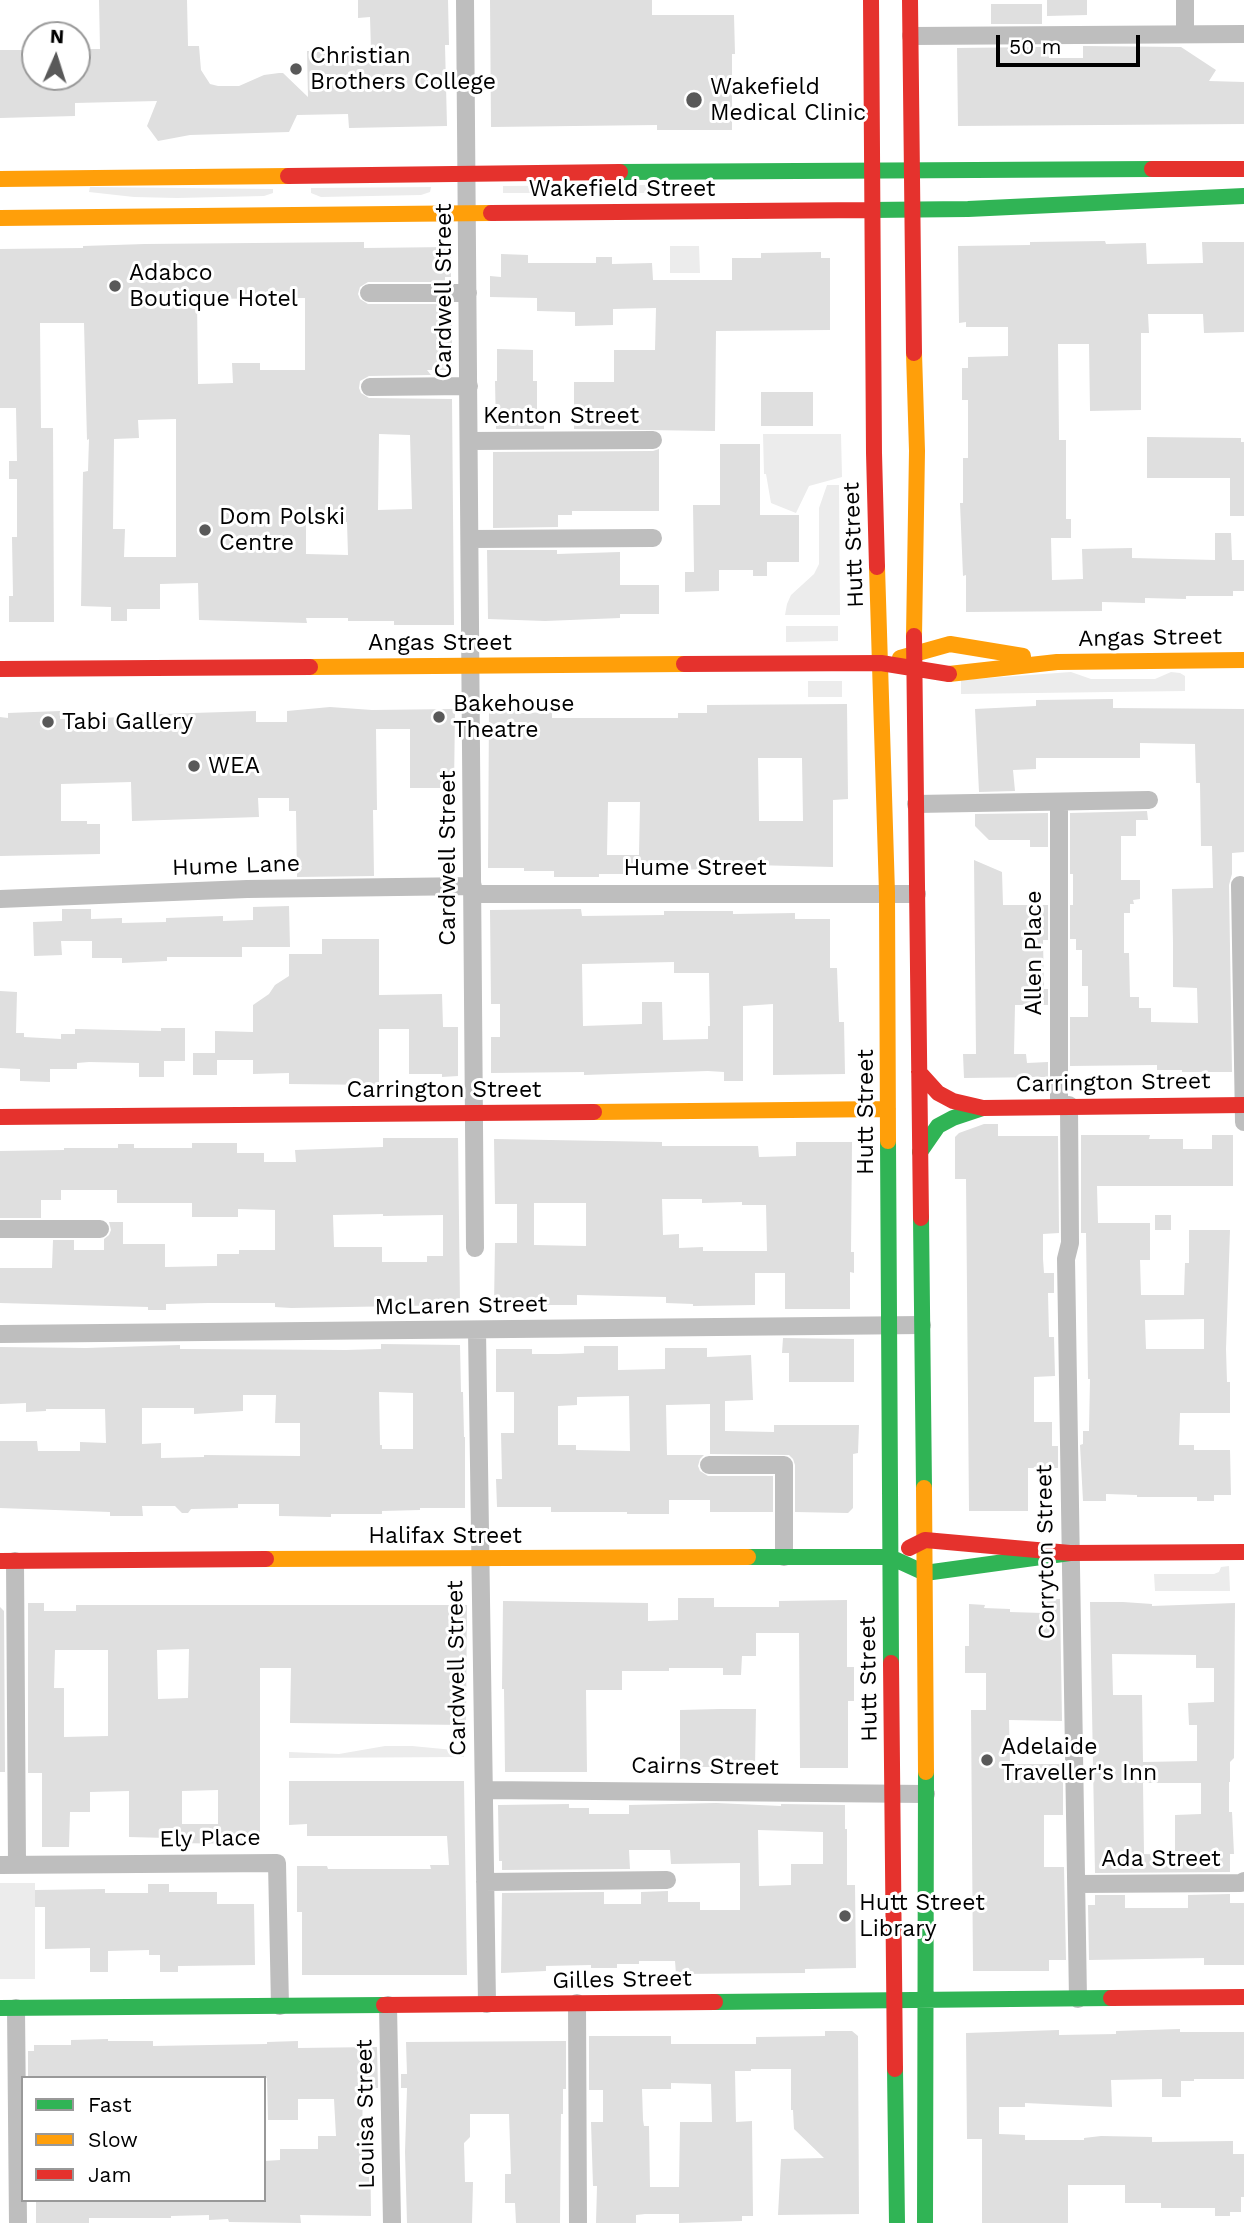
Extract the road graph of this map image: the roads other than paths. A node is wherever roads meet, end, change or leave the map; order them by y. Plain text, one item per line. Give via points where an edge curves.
1 (465, 0) edge
2 (871, 0) edge
3 (910, 0) edge
4 (1185, 0) edge
5 (1185, 34) junction
6 (1244, 34) edge
7 (911, 36) junction
8 (1244, 169) edge
9 (872, 170) junction
10 (913, 170) junction
11 (467, 174) junction
12 (0, 179) edge
13 (295, 195) junction
14 (1244, 196) edge
15 (914, 210) junction
16 (872, 211) junction
17 (468, 212) junction
18 (0, 218) edge
19 (369, 293) dead end
20 (468, 293) junction
21 (469, 386) junction
22 (370, 387) dead end
23 (896, 427) junction
24 (653, 440) dead end
25 (469, 441) junction
26 (653, 538) dead end
27 (470, 540) junction
28 (1244, 660) edge
29 (914, 661) junction
30 (1056, 662) junction
31 (881, 663) junction
32 (471, 666) junction
33 (0, 669) edge
34 (1149, 800) dead end
35 (1059, 802) junction
36 (916, 804) junction
37 (1240, 885) dead end
38 (472, 890) junction
39 (887, 892) junction
40 (917, 894) junction
41 (0, 899) edge
42 (919, 1072) junction
43 (1064, 1105) junction
44 (1244, 1105) edge
45 (983, 1108) junction
46 (888, 1109) junction
47 (474, 1113) junction
48 (0, 1117) edge
49 (1244, 1122) edge
50 (920, 1152) junction
51 (0, 1229) edge
52 (100, 1229) dead end
53 (475, 1248) dead end
54 (889, 1325) junction
55 (922, 1325) junction
56 (477, 1331) junction
57 (0, 1334) edge
58 (709, 1465) dead end
59 (925, 1540) junction
60 (1244, 1552) edge
61 (1070, 1553) junction
62 (784, 1557) junction
63 (890, 1557) junction
64 (479, 1559) junction
65 (8, 1561) edge
66 (925, 1573) junction
67 (484, 1790) junction
68 (893, 1794) junction
69 (926, 1794) junction
70 (8, 1865) edge
71 (667, 1880) dead end
72 (1244, 1881) edge
73 (485, 1882) junction
74 (1077, 1884) junction
75 (1244, 1997) edge
76 (1078, 1999) junction
77 (896, 2000) junction
78 (927, 2000) junction
79 (577, 2003) junction
80 (486, 2004) junction
81 (388, 2005) junction
82 (280, 2006) junction
83 (8, 2008) edge
84 (9, 2128) edge
85 (19, 2223) edge
86 (392, 2223) edge
87 (578, 2223) edge
88 (897, 2223) edge
89 (925, 2223) edge

1 - 11 street, Cardwell Street
2 - 9 main road, Hutt Street
3 - 7 main road, Hutt Street
4 - 5 street
5 - 6 street
5 - 7 street
7 - 10 main road, Hutt Street
8 - 10 main road, Wakefield Street
9 - 10 main road, Wakefield Street
9 - 11 main road, Wakefield Street
9 - 16 main road, Hutt Street
10 - 15 main road, Hutt Street
11 - 13 main road, Wakefield Street
11 - 17 street, Cardwell Street
12 - 13 main road, Wakefield Street
13 - 17 main road, Wakefield Street
13 - 18 main road, Wakefield Street
14 - 15 main road, Wakefield Street
15 - 16 main road, Wakefield Street
15 - 23 main road, Hutt Street via 914,353
16 - 17 main road, Wakefield Street
16 - 23 main road, Hutt Street
17 - 20 street, Cardwell Street
19 - 20 street
20 - 21 street, Cardwell Street
21 - 22 street
21 - 25 street, Cardwell Street
23 - 29 main road, Hutt Street
23 - 31 main road, Hutt Street
24 - 25 street, Kenton Street
25 - 27 street, Cardwell Street
26 - 27 street
27 - 32 street, Cardwell Street
28 - 30 main road, Angas Street
29 - 30 main road, Angas Street via 947,674
29 - 30 main road, Angas Street via 950,644
29 - 31 main road, Angas Street
29 - 36 main road, Hutt Street
31 - 32 main road, Angas Street
31 - 39 main road, Hutt Street
32 - 33 main road, Angas Street
32 - 38 street, Cardwell Street
34 - 35 street
35 - 36 street
35 - 43 street, Allen Place
36 - 40 main road, Hutt Street
37 - 44 street
38 - 39 street, Hume Street
38 - 41 street, Hume Lane via 247,889
38 - 47 street, Cardwell Street
39 - 40 street, Hume Street
39 - 46 main road, Hutt Street
40 - 42 main road, Hutt Street
42 - 45 main road, Carrington Street via 938,1093
42 - 50 main road, Hutt Street
43 - 44 main road, Carrington Street
43 - 45 main road, Carrington Street
43 - 61 street, Corryton Street via 1070,1243 1066,1259
44 - 49 street
45 - 50 main road, Carrington Street via 938,1126
46 - 47 main road, Carrington Street
46 - 54 main road, Hutt Street
47 - 48 main road, Carrington Street
47 - 53 street, Cardwell Street
50 - 55 main road, Hutt Street
51 - 52 street
54 - 55 street, McLaren Street
54 - 56 street, McLaren Street
54 - 63 main road, Hutt Street
55 - 59 main road, Hutt Street
56 - 57 street, McLaren Street
56 - 64 street, Cardwell Street
58 - 62 street via 784,1465
59 - 61 main road
59 - 63 main road, Halifax Street
59 - 66 main road, Hutt Street
60 - 61 main road
61 - 66 main road
61 - 74 street, Corryton Street
62 - 63 main road, Halifax Street
62 - 64 main road, Halifax Street
63 - 66 main road, Halifax Street
63 - 68 main road, Hutt Street
64 - 65 main road, Halifax Street
64 - 67 street, Cardwell Street
65 - 70 street
66 - 69 main road, Hutt Street
67 - 68 street, Cairns Street
67 - 73 street, Cardwell Street
68 - 69 street, Cairns Street
68 - 77 main road, Hutt Street
69 - 78 main road, Hutt Street
70 - 82 street, Ely Place via 277,1863
71 - 73 street
72 - 74 street, Ada Street
73 - 80 street, Cardwell Street
74 - 76 street, Corryton Street
75 - 76 main road, Gilles Street
76 - 78 main road, Gilles Street
77 - 78 main road, Gilles Street
77 - 79 main road, Gilles Street
77 - 88 main road, Hutt Street
78 - 89 main road, Hutt Street
79 - 80 main road, Gilles Street
79 - 87 street
80 - 81 main road, Gilles Street
81 - 82 main road, Gilles Street
81 - 86 street, Louisa Street
82 - 83 main road, Gilles Street
83 - 84 street
84 - 85 street

